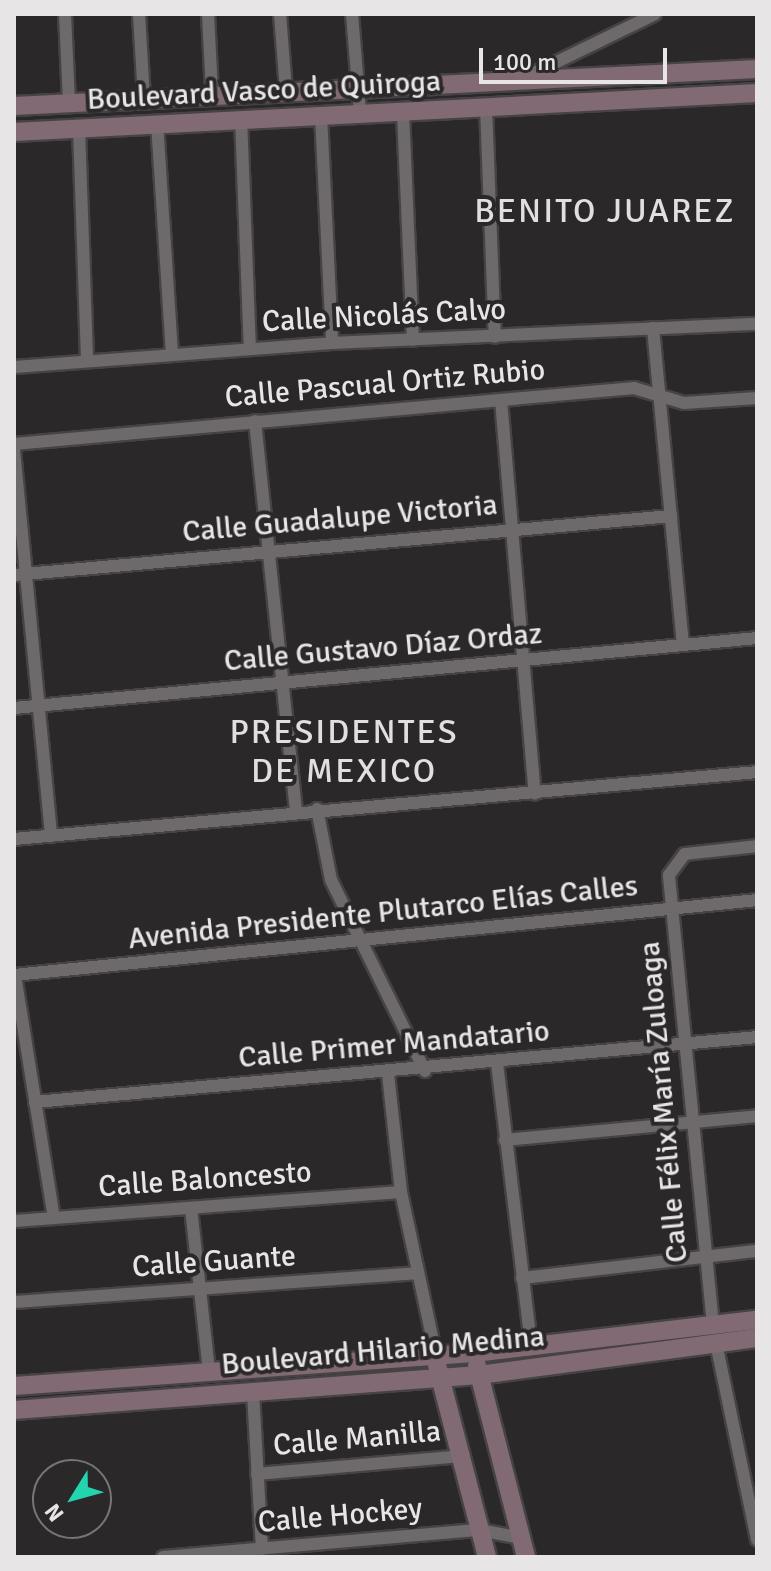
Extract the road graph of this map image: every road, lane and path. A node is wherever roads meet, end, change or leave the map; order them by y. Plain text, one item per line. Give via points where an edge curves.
1 (65, 14) edge
2 (139, 14) edge
3 (208, 14) edge
4 (280, 14) edge
5 (352, 14) edge
6 (655, 14) edge
7 (757, 69) edge
8 (528, 76) junction
9 (357, 89) junction
10 (286, 91) junction
11 (757, 93) edge
12 (212, 94) junction
13 (144, 99) junction
14 (69, 103) junction
15 (14, 106) edge
16 (486, 107) junction
17 (360, 112) junction
18 (403, 113) junction
19 (321, 115) junction
20 (241, 118) junction
21 (157, 122) junction
22 (79, 129) junction
23 (14, 132) edge
24 (757, 324) edge
25 (653, 328) junction
26 (495, 337) junction
27 (413, 340) junction
28 (332, 343) junction
29 (250, 349) junction
30 (172, 354) junction
31 (87, 360) junction
32 (14, 367) edge
33 (660, 397) junction
34 (757, 398) edge
35 (501, 400) junction
36 (255, 421) junction
37 (14, 444) edge
38 (14, 450) edge
39 (671, 516) junction
40 (513, 531) junction
41 (268, 549) junction
42 (20, 574) edge
43 (757, 638) edge
44 (683, 644) junction
45 (524, 662) junction
46 (280, 683) junction
47 (37, 706) junction
48 (14, 708) edge
49 (757, 772) edge
50 (535, 794) junction
51 (317, 809) junction
52 (296, 810) junction
53 (51, 836) junction
54 (14, 839) edge
55 (757, 846) edge
56 (757, 900) edge
57 (672, 911) junction
58 (360, 944) junction
59 (14, 975) edge
60 (757, 1037) edge
61 (681, 1045) junction
62 (497, 1063) junction
63 (425, 1071) junction
64 (388, 1074) junction
65 (35, 1102) junction
66 (757, 1116) edge
67 (690, 1122) junction
68 (505, 1140) junction
69 (401, 1192) junction
70 (191, 1208) junction
71 (54, 1218) junction
72 (14, 1221) edge
73 (757, 1251) edge
74 (704, 1256) junction
75 (417, 1273) junction
76 (522, 1278) junction
77 (199, 1290) junction
78 (14, 1302) edge
79 (757, 1320) edge
80 (714, 1334) junction
81 (757, 1338) edge
82 (531, 1346) junction
83 (474, 1353) junction
84 (436, 1355) junction
85 (209, 1371) junction
86 (439, 1374) junction
87 (479, 1375) junction
88 (14, 1386) edge
89 (253, 1393) junction
90 (14, 1410) edge
91 (461, 1456) junction
92 (257, 1474) junction
93 (480, 1530) junction
94 (521, 1538) junction
95 (757, 1540) edge
96 (262, 1549) junction
97 (280, 1552) edge
98 (163, 1557) edge
99 (487, 1557) edge
100 (526, 1557) edge

1 - 14 street
2 - 13 street
3 - 12 street
4 - 10 street
5 - 9 street
6 - 8 street
7 - 8 street, Boulevard Vasco de Quiroga
8 - 9 street, Boulevard Vasco de Quiroga
9 - 10 street, Boulevard Vasco de Quiroga
9 - 17 street
10 - 12 street, Boulevard Vasco de Quiroga
11 - 16 street, Boulevard Vasco de Quiroga
12 - 13 street, Boulevard Vasco de Quiroga
13 - 14 street, Boulevard Vasco de Quiroga
14 - 15 street, Boulevard Vasco de Quiroga
16 - 18 street, Boulevard Vasco de Quiroga
16 - 26 street
17 - 18 street, Boulevard Vasco de Quiroga
17 - 19 street, Boulevard Vasco de Quiroga
18 - 27 street
19 - 20 street, Boulevard Vasco de Quiroga
19 - 28 street
20 - 21 street, Boulevard Vasco de Quiroga
20 - 29 street
21 - 22 street, Boulevard Vasco de Quiroga
21 - 30 street
22 - 23 street, Boulevard Vasco de Quiroga
22 - 31 street
24 - 25 street, Calle Nicolás Calvo
25 - 26 street, Calle Nicolás Calvo
25 - 33 street
26 - 27 street, Calle Nicolás Calvo
27 - 28 street, Calle Nicolás Calvo
28 - 29 street, Calle Nicolás Calvo
29 - 30 street, Calle Nicolás Calvo
30 - 31 street, Calle Nicolás Calvo
31 - 32 street, Calle Nicolás Calvo
33 - 34 street, Calle Pascual Ortiz Rubio via 684,403
33 - 35 street, Calle Pascual Ortiz Rubio via 634,388
33 - 39 street
35 - 36 street, Calle Pascual Ortiz Rubio
35 - 40 street
36 - 37 street, Calle Pascual Ortiz Rubio
36 - 41 street
38 - 42 street
39 - 40 street, Calle Guadalupe Victoria
39 - 44 street
40 - 41 street, Calle Guadalupe Victoria
40 - 45 street
41 - 42 street, Calle Guadalupe Victoria
41 - 46 street
42 - 47 street
43 - 44 street, Calle Gustavo Díaz Ordaz
44 - 45 street, Calle Gustavo Díaz Ordaz
45 - 46 street, Calle Gustavo Díaz Ordaz
45 - 50 street
46 - 47 street, Calle Gustavo Díaz Ordaz
46 - 52 street
47 - 48 street, Calle Gustavo Díaz Ordaz
47 - 53 street
49 - 50 street
50 - 51 street
51 - 52 street
51 - 58 street via 331,880
52 - 53 street
53 - 54 street
55 - 57 street, Calle Félix María Zuloaga via 685,854 669,875
56 - 57 street, Avenida Presidente Plutarco Elías Calles
57 - 58 street, Avenida Presidente Plutarco Elías Calles
57 - 61 street, Calle Félix María Zuloaga
58 - 59 street, Avenida Presidente Plutarco Elías Calles
58 - 63 street
59 - 65 street
60 - 61 street, Calle Primer Mandatario
61 - 62 street, Calle Primer Mandatario
61 - 67 street, Calle Félix María Zuloaga
62 - 63 street, Calle Primer Mandatario
62 - 68 street
63 - 64 street, Calle Primer Mandatario
64 - 65 street, Calle Primer Mandatario
64 - 69 street
65 - 71 street
66 - 67 street
67 - 68 street
67 - 74 street, Calle Félix María Zuloaga
68 - 76 street
69 - 70 street, Calle Baloncesto
69 - 75 street
70 - 71 street, Calle Baloncesto
70 - 77 street
71 - 72 street, Calle Baloncesto
73 - 74 street
74 - 76 street
74 - 80 street, Calle Félix María Zuloaga
75 - 77 street, Calle Guante
75 - 84 street
76 - 82 street
77 - 78 street, Calle Guante
77 - 85 street
79 - 80 street, Boulevard Hilario Medina
80 - 81 street, Boulevard Hilario Medina
80 - 82 street, Boulevard Hilario Medina
80 - 87 street, Boulevard Hilario Medina
80 - 95 street, Calle Félix María Zuloaga
82 - 83 street, Boulevard Hilario Medina
83 - 84 street, Boulevard Hilario Medina
83 - 87 street
84 - 85 street, Boulevard Hilario Medina
84 - 86 street
85 - 88 street, Boulevard Hilario Medina
86 - 87 street, Boulevard Hilario Medina
86 - 89 street, Boulevard Hilario Medina
86 - 91 street
87 - 94 street
89 - 90 street, Boulevard Hilario Medina
89 - 92 street
91 - 92 street, Calle Manilla
91 - 93 street
92 - 96 street
93 - 94 street, Calle Hockey
93 - 97 street, Calle Hockey
93 - 99 street
94 - 100 street
96 - 97 street, Calle Hockey
96 - 98 street, Calle Hockey

